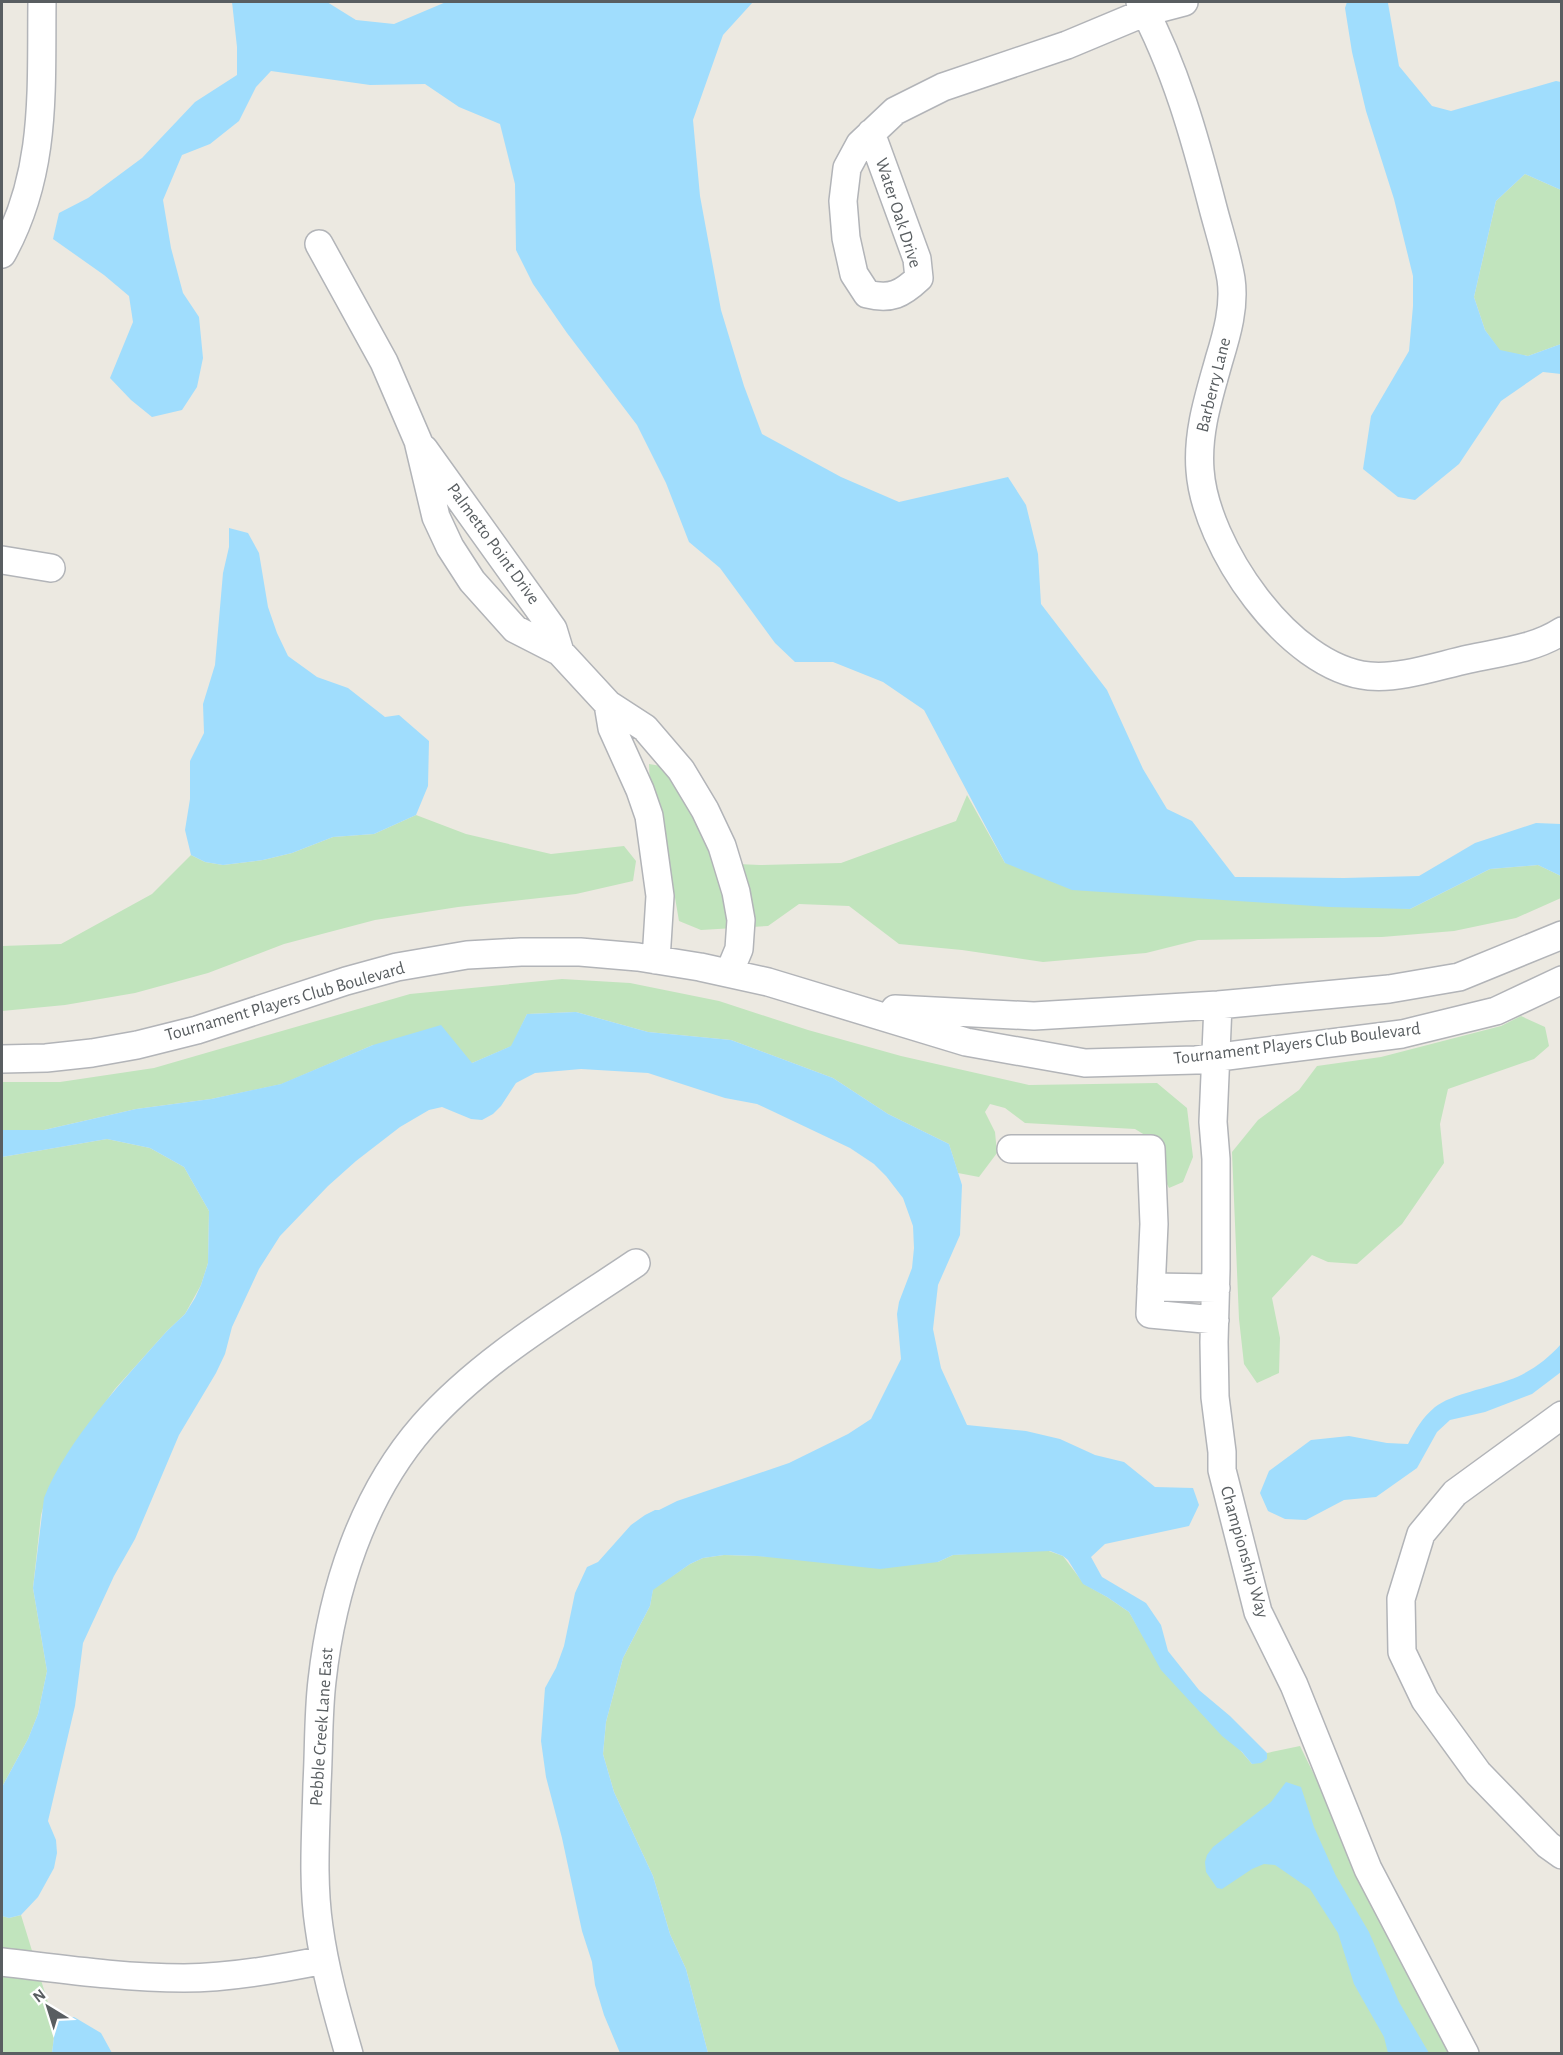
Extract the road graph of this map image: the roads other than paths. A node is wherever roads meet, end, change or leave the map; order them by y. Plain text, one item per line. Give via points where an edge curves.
1 (42, 2) edge
2 (1184, 2) edge
3 (1143, 7) edge
4 (871, 133) junction
5 (319, 244) dead end
6 (2, 254) edge
7 (417, 441) junction
8 (2, 560) edge
9 (51, 568) dead end
10 (1562, 631) edge
11 (560, 652) junction
12 (608, 704) junction
13 (1562, 935) edge
14 (656, 960) junction
15 (729, 973) junction
16 (1562, 980) edge
17 (1218, 1005) junction
18 (851, 1006) junction
19 (1216, 1057) junction
20 (2, 1059) edge
21 (1011, 1149) dead end
22 (636, 1263) dead end
23 (1151, 1287) junction
24 (1216, 1288) junction
25 (1215, 1320) junction
26 (1562, 1415) edge
27 (1562, 1855) edge
28 (324, 1960) junction
29 (2, 1962) edge
30 (349, 2054) edge
31 (1465, 2054) edge

1 - 6 street via 39,135 23,208
2 - 3 street, Water Oak Drive
3 - 4 street, Water Oak Drive via 1067,45 943,87 895,111
3 - 10 street, Barberry Lane via 1178,88 1231,279 1228,329 1206,404 1200,471 1213,525 1243,581 1273,619 1300,644 1344,670 1368,676 1393,675 1530,646
4 - 4 street, Water Oak Drive via 917,259 919,278 907,290 880,297 867,294 854,274 843,201 847,168
5 - 7 street, Palmetto Point Drive via 384,362
7 - 11 street, Palmetto Point Drive via 553,629
7 - 11 street, Palmetto Point Drive via 436,517 472,581 515,629
8 - 9 street
11 - 12 street, Palmetto Point Drive
12 - 14 street via 612,728 649,816 660,896
12 - 15 street, Palmetto Point Drive via 645,728 681,770 722,846 741,920 739,949
13 - 17 street, Tournament Players Club Boulevard via 1459,977 1389,989
14 - 15 street, Tournament Players Club Boulevard
14 - 20 street, Tournament Players Club Boulevard via 580,952 467,956 397,967 137,1045 46,1058
15 - 18 street, Tournament Players Club Boulevard
16 - 19 street, Tournament Players Club Boulevard via 1496,1011 1402,1034
17 - 18 street, Tournament Players Club Boulevard via 1034,1016
17 - 19 street, Championship Way
18 - 19 street, Tournament Players Club Boulevard via 966,1042 1085,1063
19 - 24 street, Championship Way
21 - 23 street via 1151,1149
22 - 28 street, Pebble Creek Lane East via 497,1357 457,1391 392,1469 365,1518 336,1599 321,1684 315,1883
23 - 24 street
23 - 25 street via 1150,1314
24 - 25 street, Championship Way
25 - 31 street, Championship Way via 1215,1397 1221,1470 1258,1612 1294,1685 1368,1869
26 - 27 street via 1455,1493 1421,1534 1401,1599 1402,1652 1425,1700 1478,1773
28 - 29 street via 187,1978 144,1978
28 - 30 street, Pebble Creek Lane East

